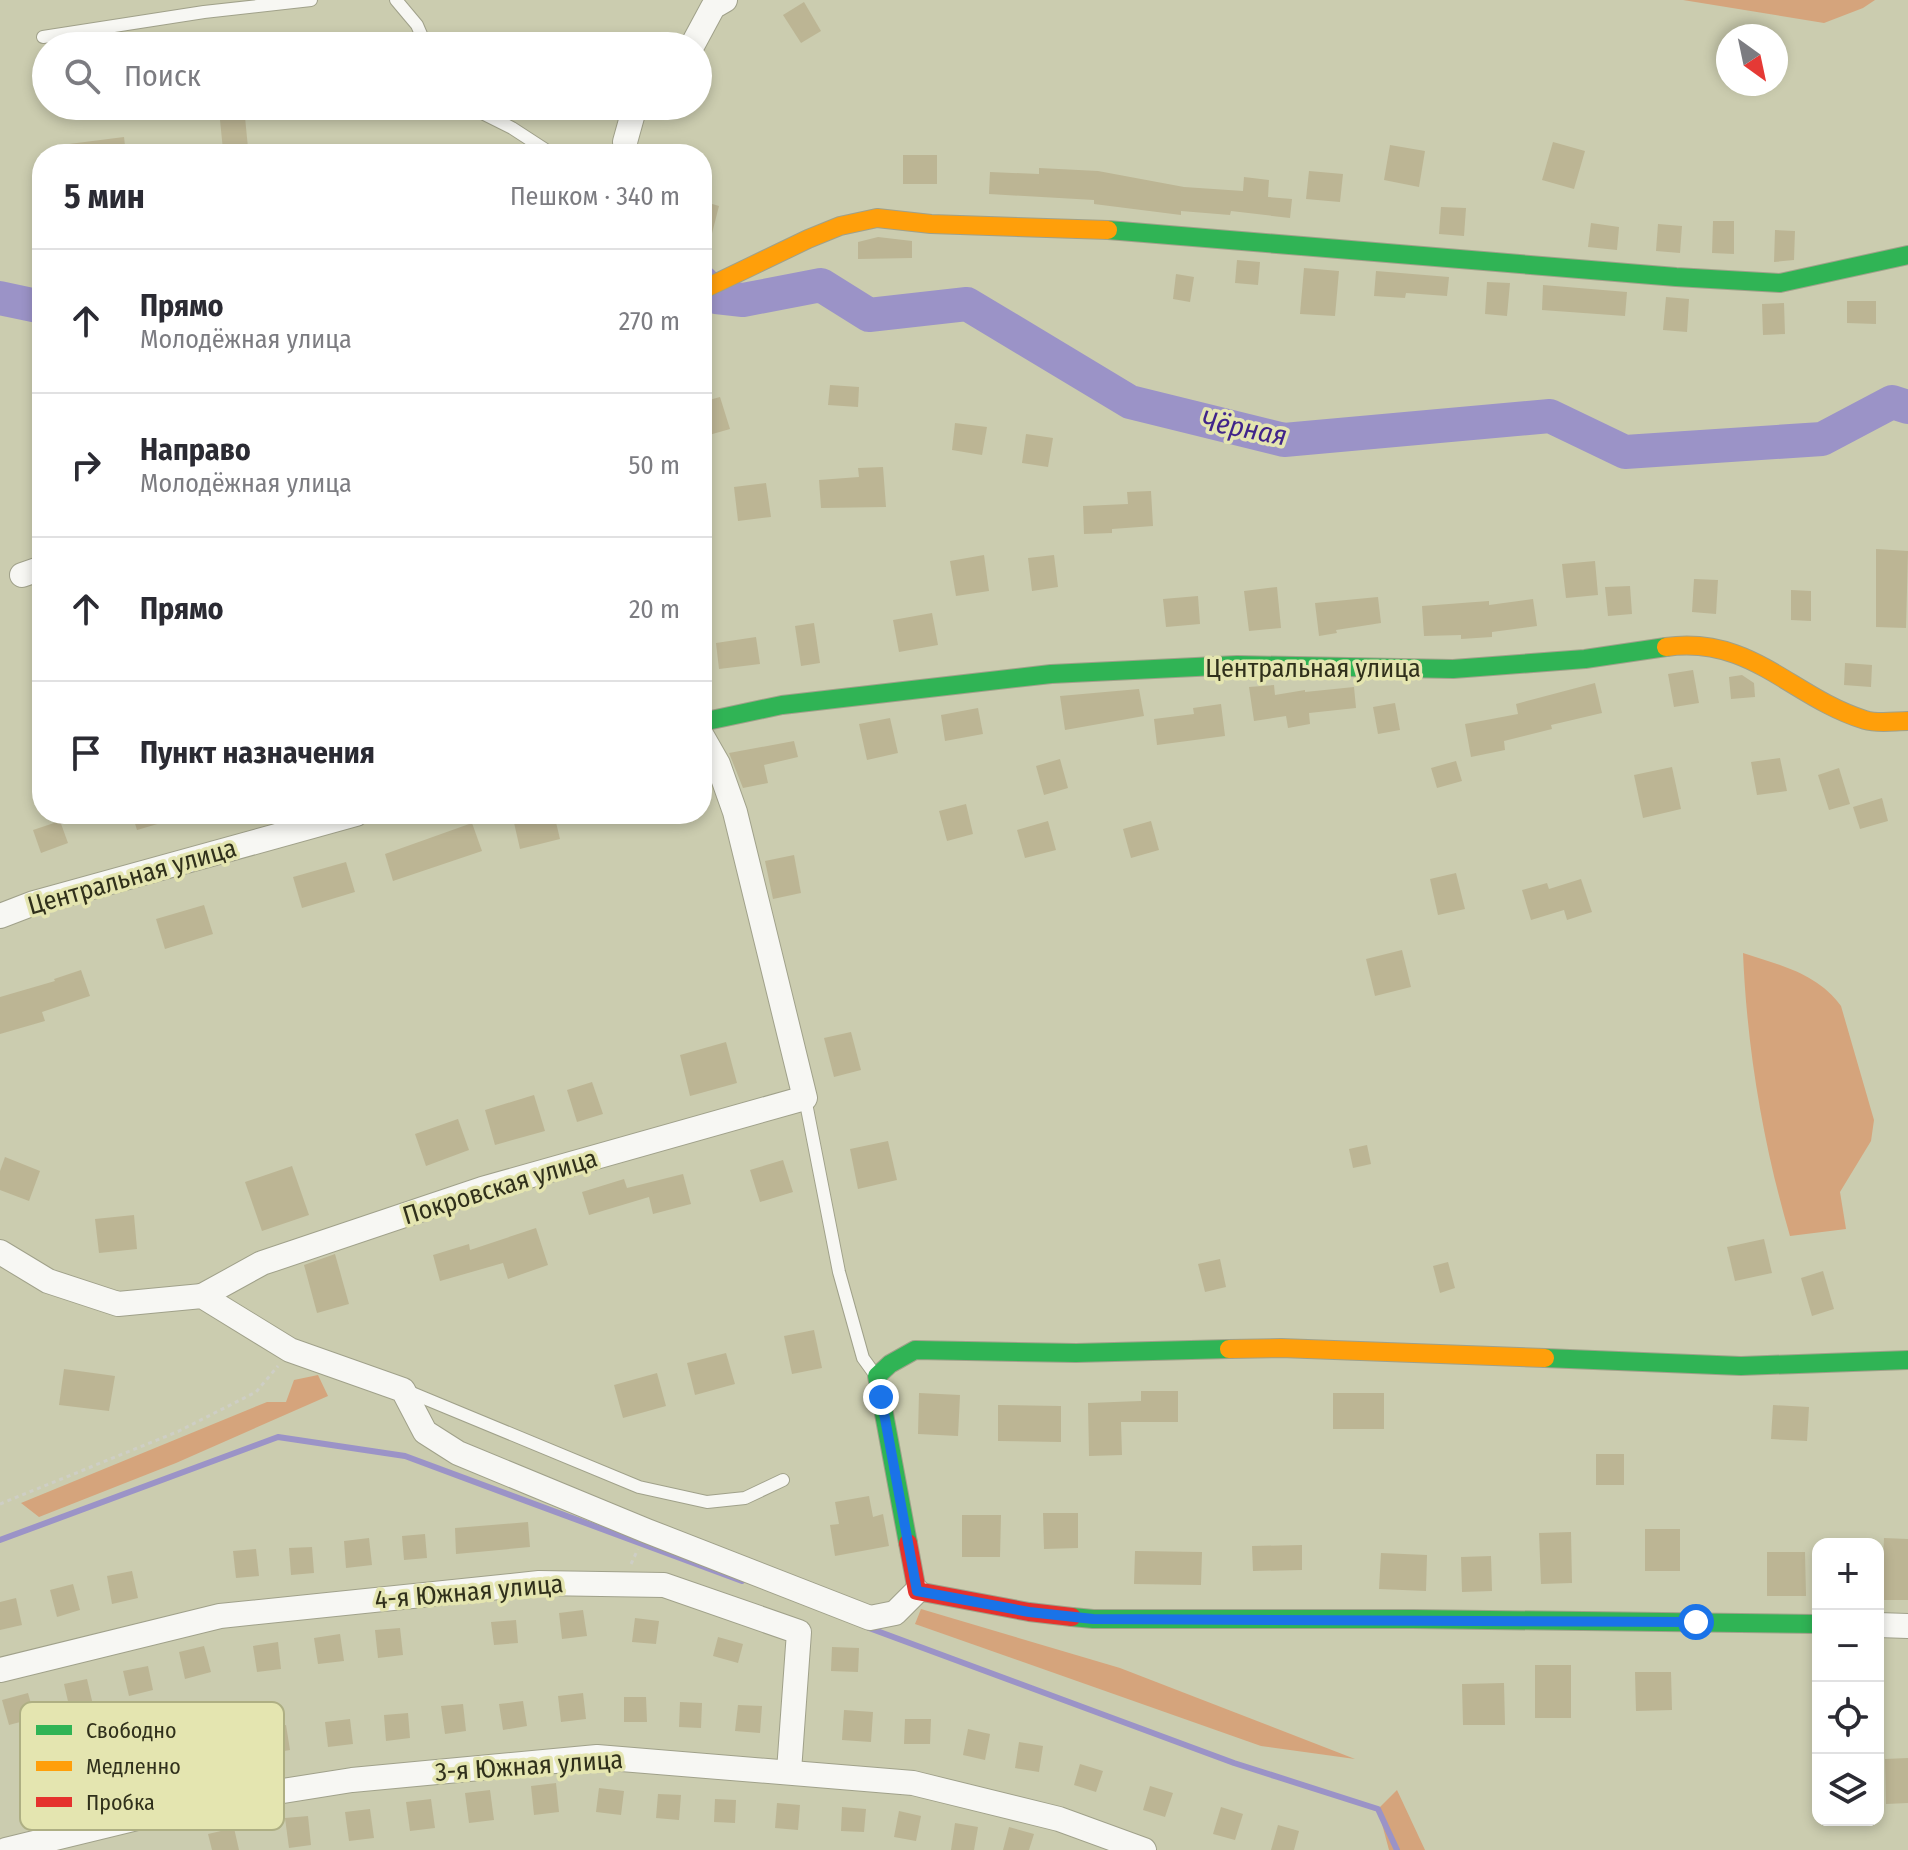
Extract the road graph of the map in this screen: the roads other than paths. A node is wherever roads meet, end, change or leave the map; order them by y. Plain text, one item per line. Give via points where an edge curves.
1 (311, 0) edge
2 (396, 0) edge
3 (716, 2) edge
4 (75, 32) edge
5 (420, 32) edge
6 (700, 32) edge
7 (496, 120) edge
8 (631, 120) edge
9 (537, 144) edge
10 (625, 144) edge
11 (1908, 255) edge
12 (712, 285) edge
13 (712, 720) edge
14 (1908, 721) edge
15 (712, 754) edge
16 (320, 824) edge
17 (0, 916) edge
18 (805, 1098) junction
19 (0, 1252) edge
20 (202, 1296) junction
21 (1908, 1360) edge
22 (877, 1376) junction
23 (403, 1390) junction
24 (783, 1480) dead end
25 (917, 1591) junction
26 (1812, 1624) edge
27 (1884, 1625) edge
28 (1908, 1626) edge
29 (0, 1670) edge
30 (789, 1771) junction
31 (284, 1791) edge
32 (88, 1830) edge
33 (6, 1850) edge
34 (1144, 1850) edge

1 - 4 lane
2 - 5 lane
3 - 6 street
7 - 9 lane
8 - 10 street
11 - 12 street via 1780,283 1085,228 877,218 840,226
13 - 14 street, Центральная улица via 782,705 1051,674 1237,665 1453,669 1689,644 1748,657 1829,705 1868,721
15 - 18 street via 735,812
16 - 17 street, Центральная улица
18 - 20 street, Покровская улица via 482,1189 262,1263
18 - 22 lane via 839,1272 863,1358
19 - 20 street via 48,1281 118,1304
20 - 23 street via 290,1350
21 - 22 street via 1741,1366 1281,1348 915,1350
22 - 25 street
23 - 24 lane via 639,1487 707,1502 745,1498
23 - 25 street via 425,1432 458,1453 647,1531 870,1618 895,1613
25 - 26 street via 1093,1619
27 - 28 street
29 - 30 street, 4-я Южная улица via 220,1616 539,1583 664,1585 799,1632
30 - 31 street, 3-я Южная улица via 597,1757
30 - 34 street, 3-я Южная улица via 913,1783 1059,1819
32 - 33 street, 3-я Южная улица

